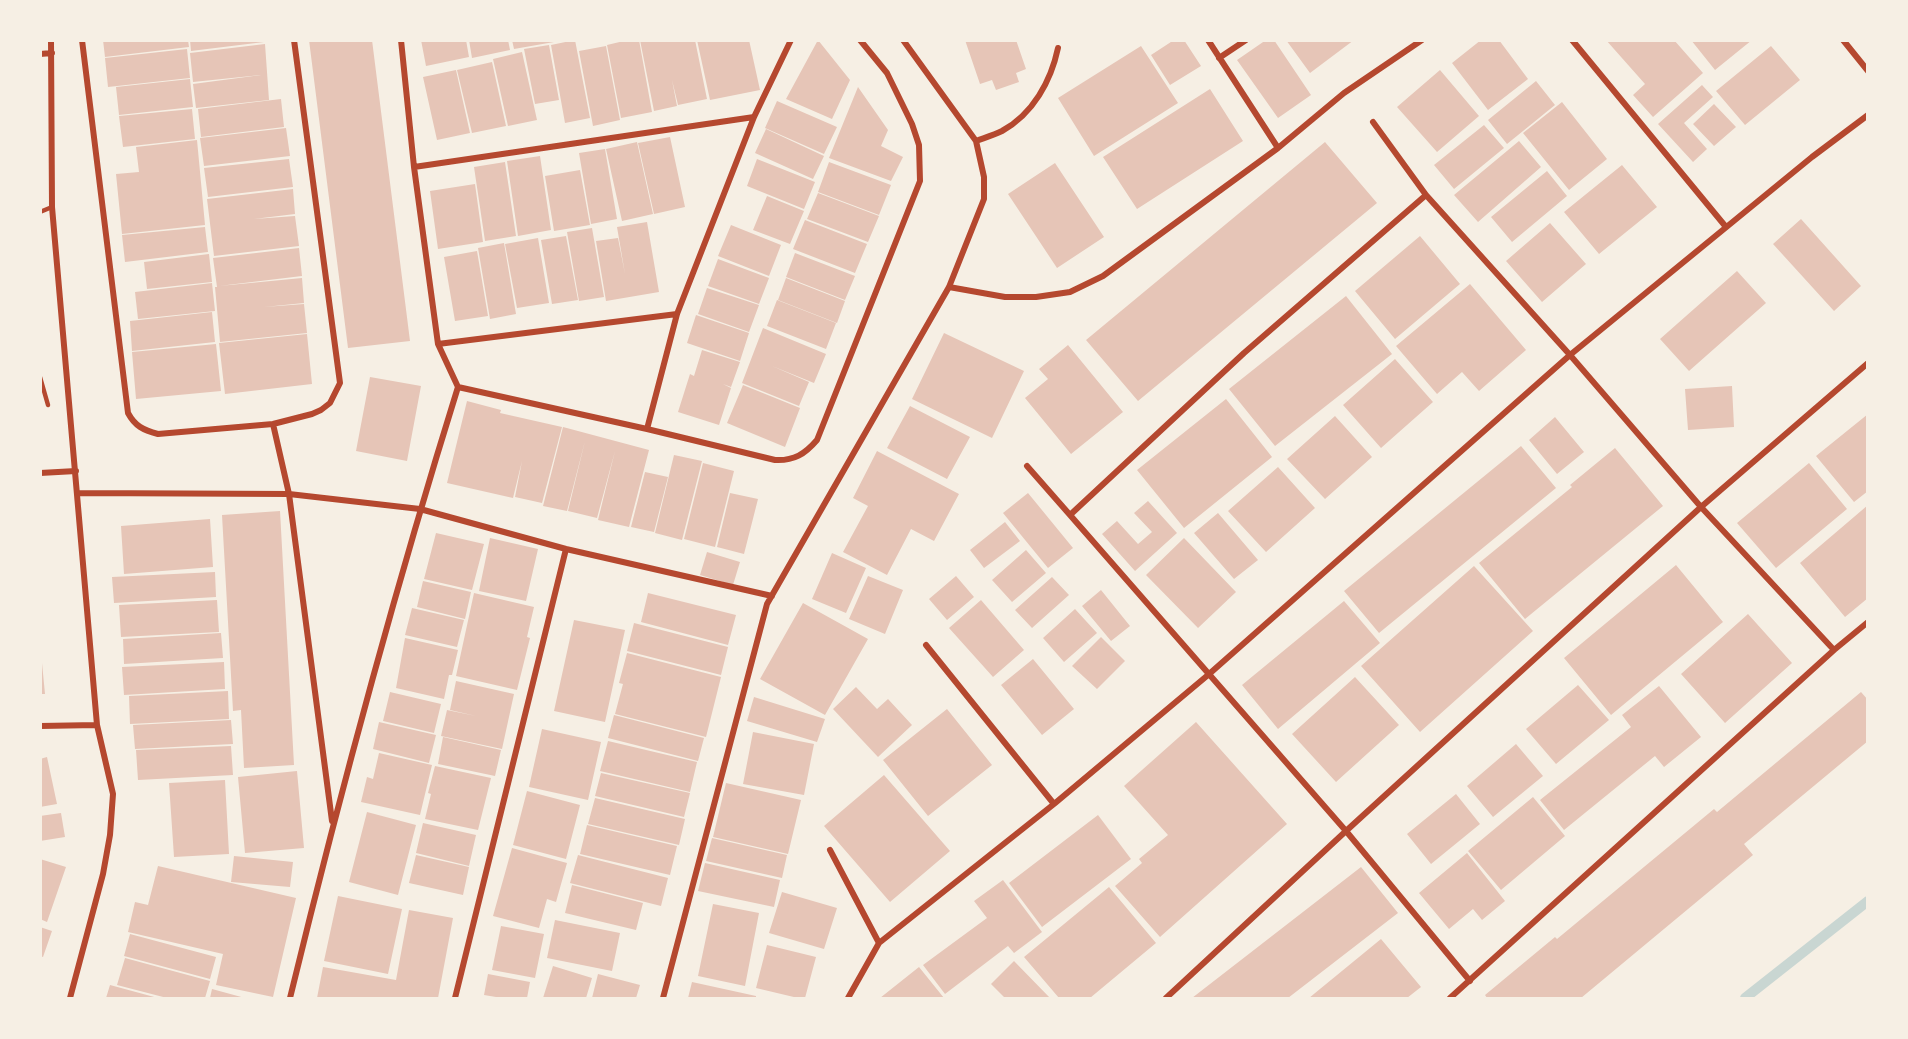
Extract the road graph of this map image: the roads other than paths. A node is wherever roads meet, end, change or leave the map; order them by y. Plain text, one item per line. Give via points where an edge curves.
1 (51, 40) edge
2 (82, 40) edge
3 (294, 40) edge
4 (401, 40) edge
5 (791, 40) edge
6 (860, 40) edge
7 (903, 40) edge
8 (1208, 40) edge
9 (1246, 40) edge
10 (1422, 40) edge
11 (1572, 40) edge
12 (1844, 40) edge
13 (1058, 48) dead end
14 (52, 53) junction
15 (40, 54) edge
16 (1219, 58) junction
17 (1868, 71) edge
18 (1868, 116) edge
19 (754, 117) junction
20 (1372, 122) dead end
21 (976, 141) junction
22 (1278, 148) junction
23 (414, 167) junction
24 (1426, 195) junction
25 (52, 207) junction
26 (40, 212) edge
27 (1726, 227) junction
28 (949, 287) junction
29 (677, 314) junction
30 (438, 344) junction
31 (1570, 355) junction
32 (1868, 363) edge
33 (40, 377) edge
34 (458, 387) junction
35 (48, 405) dead end
36 (273, 424) junction
37 (646, 429) junction
38 (1027, 466) dead end
39 (76, 471) junction
40 (40, 473) edge
41 (78, 493) junction
42 (289, 494) junction
43 (1701, 507) junction
44 (420, 509) junction
45 (1070, 515) junction
46 (566, 549) junction
47 (772, 596) junction
48 (1868, 622) edge
49 (926, 645) dead end
50 (1834, 650) junction
51 (1208, 675) junction
52 (97, 725) junction
53 (40, 726) edge
54 (1054, 804) junction
55 (333, 824) junction
56 (1346, 831) junction
57 (830, 850) dead end
58 (879, 943) junction
59 (1470, 981) junction
60 (70, 999) edge
61 (290, 999) edge
62 (455, 999) edge
63 (663, 999) edge
64 (848, 999) edge
65 (1166, 999) edge
66 (1450, 999) edge

1 - 14 street
2 - 36 street via 128,413 138,427 158,434
3 - 36 street via 340,383 330,403 321,410
4 - 23 street
5 - 19 street
6 - 37 street via 887,73 907,113 919,145 920,181 817,440 799,457 775,460
7 - 21 street
8 - 16 street
9 - 16 street
10 - 22 street via 1344,93
11 - 27 street
12 - 17 street
13 - 21 street via 1050,76 1034,103 1003,131
14 - 15 street
14 - 25 street
16 - 22 street
18 - 27 street
19 - 23 street
19 - 29 street
20 - 24 street
21 - 28 street via 984,177 984,199
22 - 28 street via 1103,276 1070,292 1005,297
23 - 30 street
24 - 31 street
24 - 45 street via 1244,353
25 - 26 lane
25 - 39 street
27 - 31 street
28 - 47 street
29 - 30 street
29 - 37 street
30 - 34 street
31 - 43 street
31 - 51 street
32 - 43 street
33 - 35 lane
34 - 37 street
34 - 44 street
36 - 42 street
38 - 45 street
39 - 40 street
39 - 41 street
41 - 42 street
41 - 52 street
42 - 44 street
42 - 55 street
43 - 50 street
43 - 56 street
44 - 46 street
44 - 55 street
45 - 51 street
46 - 47 street
46 - 62 street
47 - 63 street
48 - 50 street
49 - 54 street
50 - 59 street
51 - 54 street
51 - 56 street
52 - 53 street
52 - 60 street via 113,794 110,835
54 - 58 street
55 - 61 street
56 - 59 street
56 - 65 street
57 - 58 street
58 - 64 street
59 - 66 street

